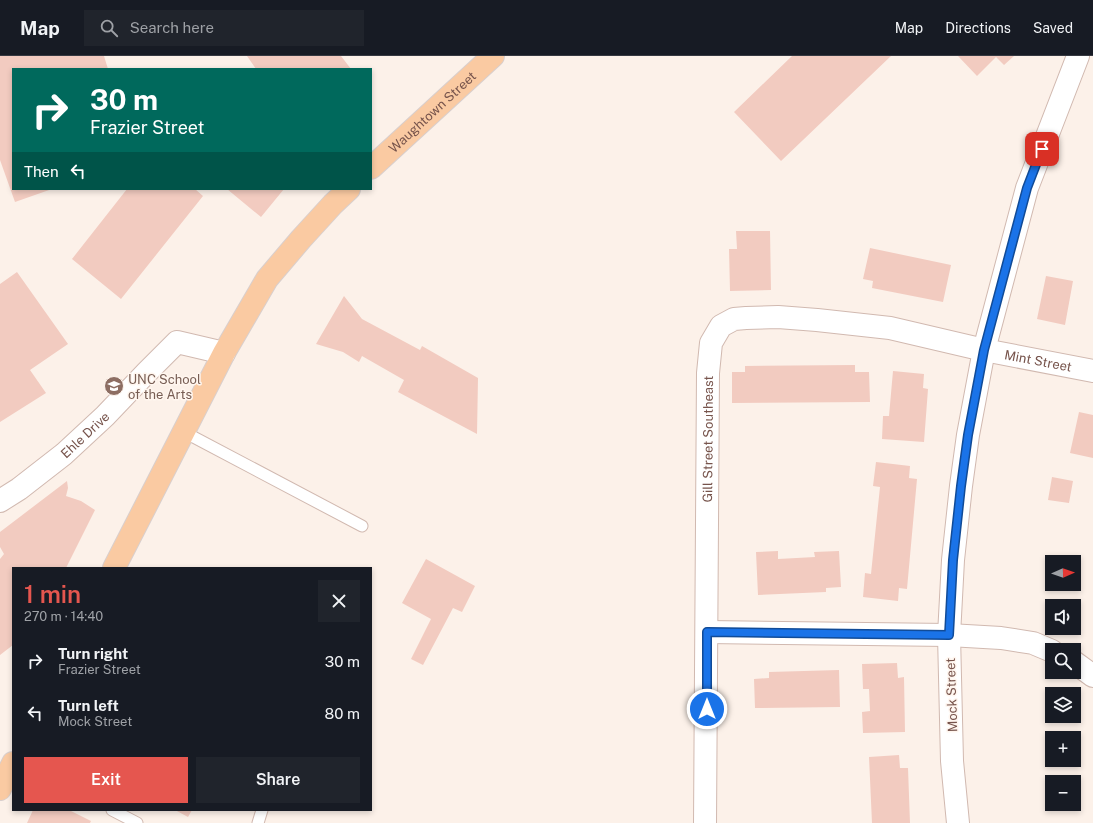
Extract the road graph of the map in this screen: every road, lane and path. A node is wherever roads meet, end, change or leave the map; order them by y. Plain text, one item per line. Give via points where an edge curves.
1 (493, 56) edge
2 (1078, 56) edge
3 (372, 167) edge
4 (348, 190) edge
5 (984, 350) junction
6 (224, 353) junction
7 (1093, 371) edge
8 (184, 432) junction
9 (0, 501) edge
10 (362, 526) dead end
11 (115, 567) edge
12 (707, 632) junction
13 (949, 635) junction
14 (1045, 648) edge
15 (1081, 667) edge
16 (1093, 676) edge
17 (12, 765) edge
18 (0, 789) edge
19 (114, 811) edge
20 (262, 811) edge
21 (137, 823) edge
22 (258, 823) edge
23 (705, 823) edge
24 (958, 823) edge

1 - 3 main road, Waughtown Street
2 - 5 street, Mock Street via 1027,188
4 - 6 main road via 301,239 267,280
5 - 7 street, Mint Street
5 - 12 street, Gill Street Southeast via 890,328 817,320 746,318 721,326 711,343 708,373
5 - 13 street, Mock Street via 961,486 953,560
6 - 8 main road
6 - 9 street, Ehle Drive via 177,342 69,449
8 - 10 lane
8 - 11 main road
12 - 13 street
12 - 23 street, Gill Street Southeast
13 - 14 street via 1001,638 1033,643
13 - 24 street, Mock Street via 952,761
15 - 16 street
17 - 18 main road
19 - 21 lane
20 - 22 lane

